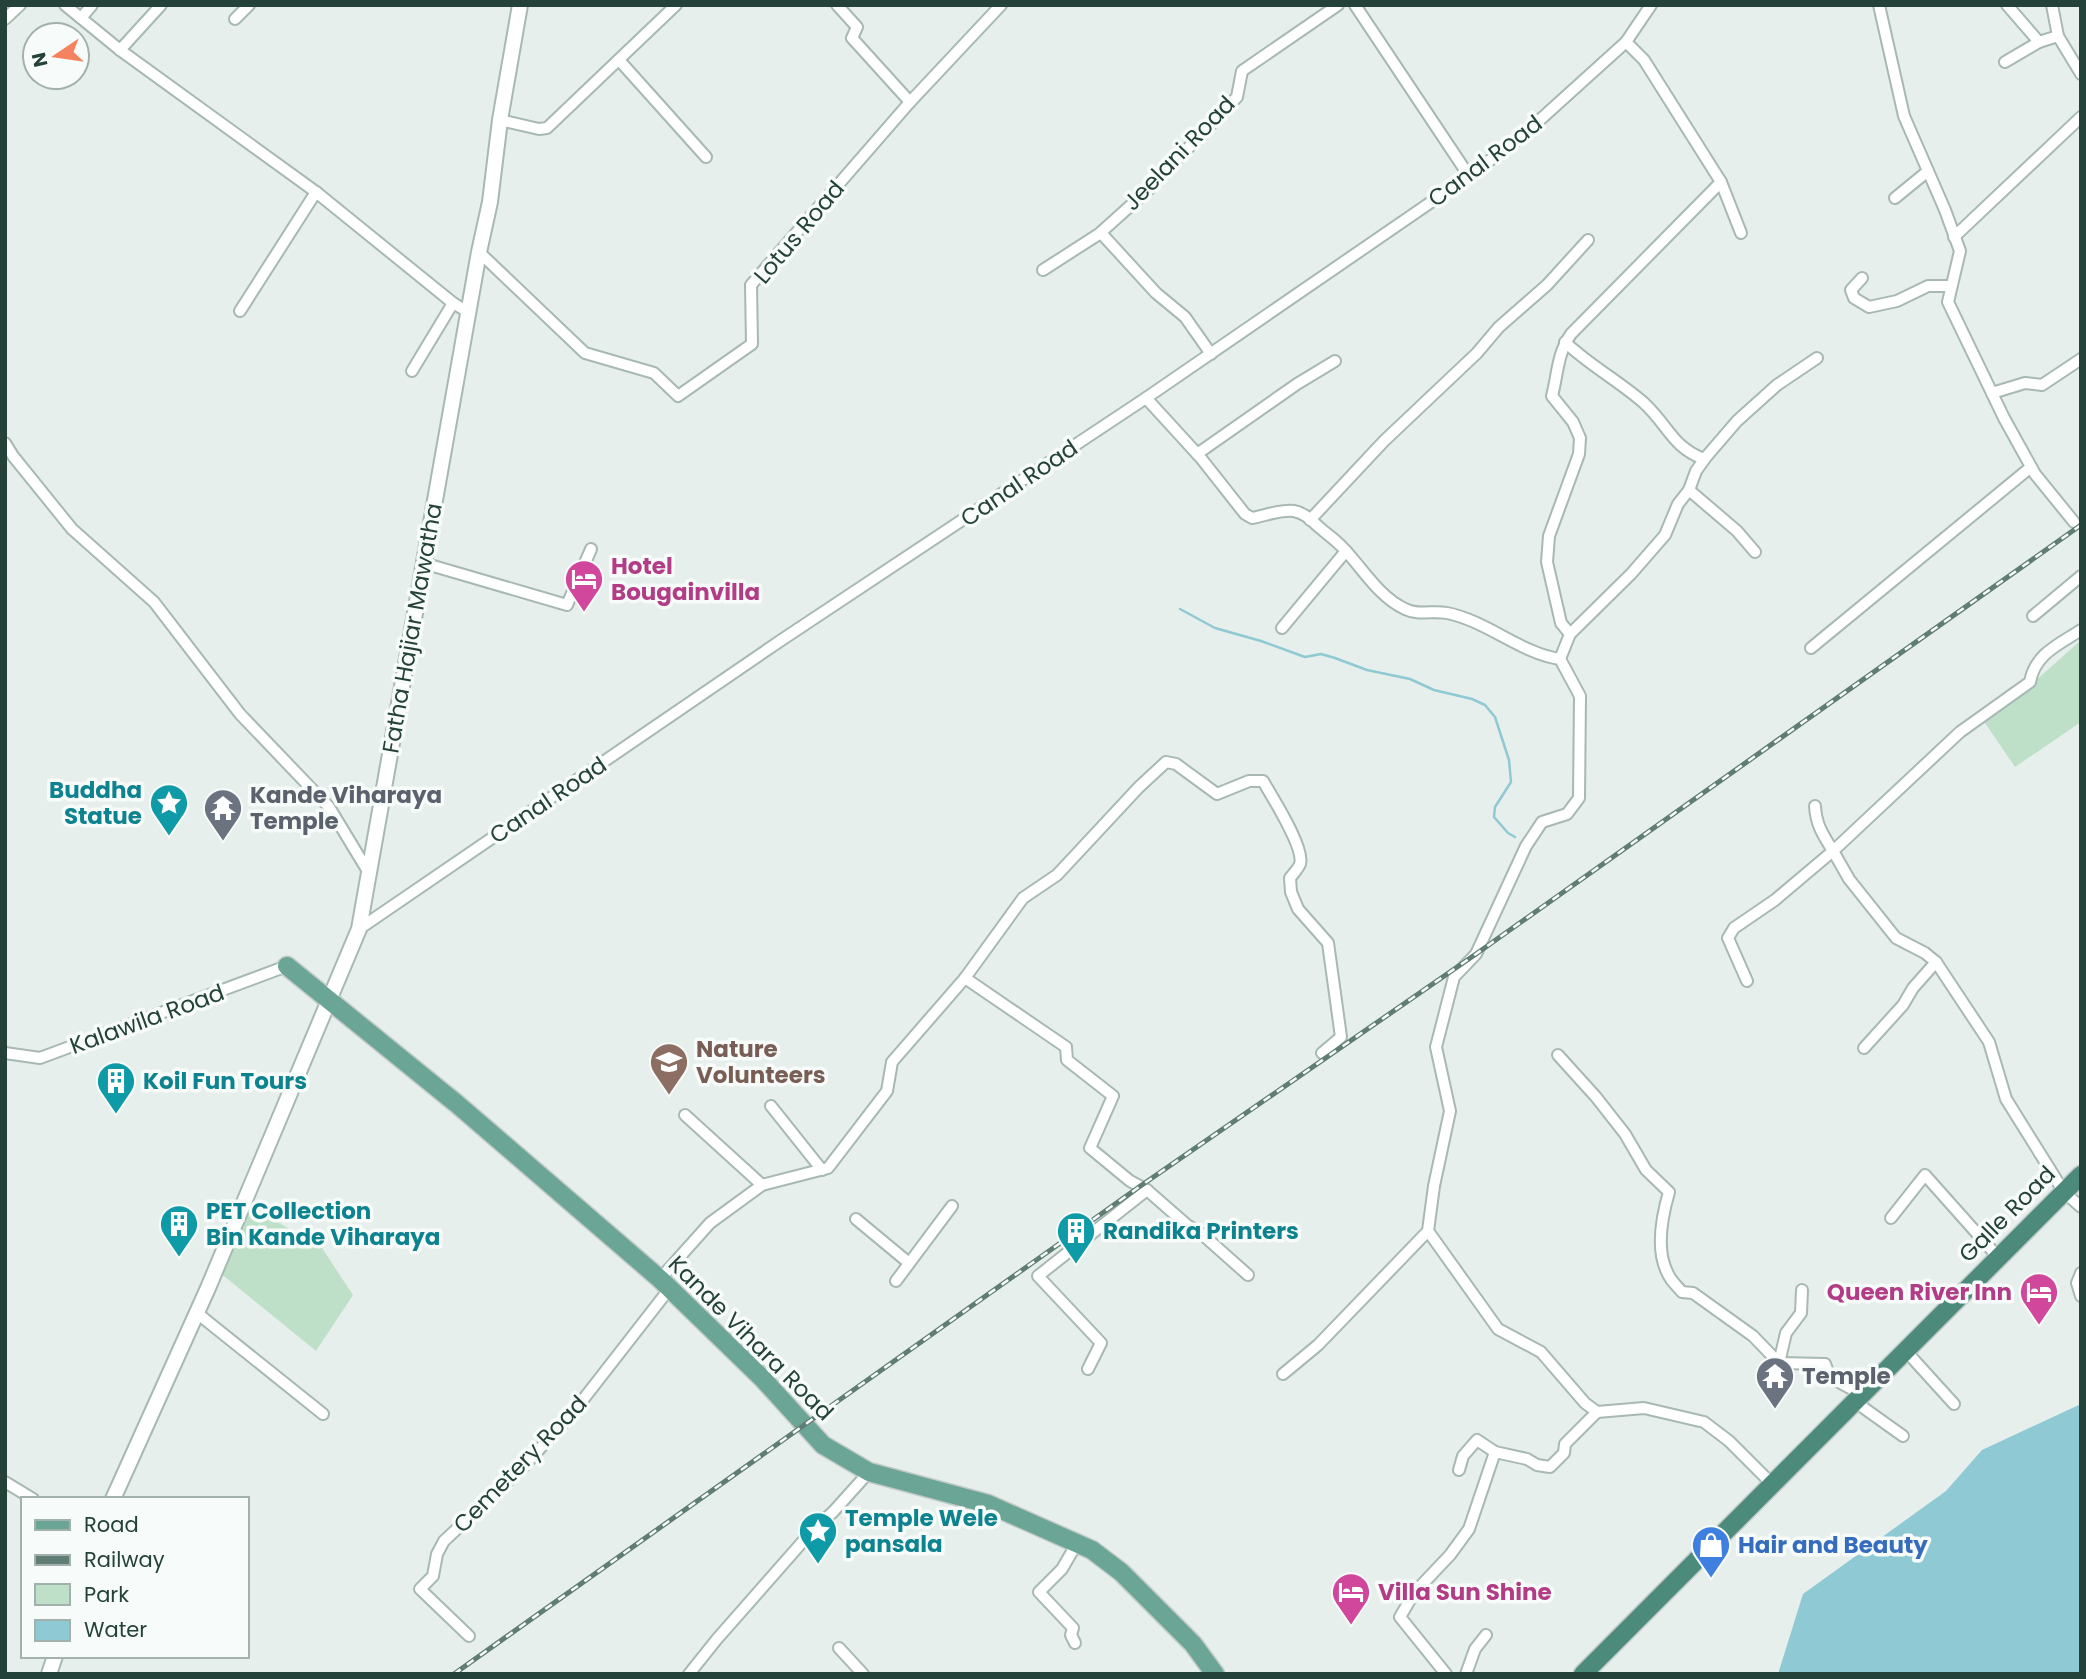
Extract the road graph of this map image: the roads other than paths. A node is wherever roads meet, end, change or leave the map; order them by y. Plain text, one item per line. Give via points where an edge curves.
1 (20, 5) edge
2 (65, 5) edge
3 (92, 5) edge
4 (161, 5) edge
5 (249, 5) edge
6 (520, 5) edge
7 (676, 5) edge
8 (837, 5) edge
9 (1001, 5) edge
10 (1338, 5) edge
11 (1355, 5) edge
12 (1651, 5) edge
13 (1879, 5) edge
14 (2007, 5) edge
15 (2052, 5) edge
16 (81, 18) junction
17 (5, 19) edge
18 (235, 19) dead end
19 (2058, 36) junction
20 (1626, 42) junction
21 (2039, 42) junction
22 (120, 50) junction
23 (619, 60) junction
24 (2005, 62) dead end
25 (2081, 74) edge
26 (910, 102) junction
27 (2081, 117) edge
28 (500, 120) junction
29 (706, 158) dead end
30 (1928, 171) junction
31 (1469, 176) junction
32 (1721, 183) junction
33 (316, 192) junction
34 (1895, 198) dead end
35 (1101, 233) junction
36 (1741, 233) dead end
37 (1954, 237) junction
38 (1588, 240) dead end
39 (479, 252) junction
40 (1043, 270) dead end
41 (1862, 278) dead end
42 (1951, 285) junction
43 (453, 303) junction
44 (240, 311) dead end
45 (468, 312) junction
46 (1565, 342) junction
47 (1211, 354) junction
48 (1817, 358) dead end
49 (2081, 359) edge
50 (1335, 361) dead end
51 (412, 371) dead end
52 (1992, 393) junction
53 (1146, 398) junction
54 (5, 443) edge
55 (1197, 454) junction
56 (1704, 459) junction
57 (2031, 467) junction
58 (1689, 490) junction
59 (1311, 520) junction
60 (2074, 522) dead end
61 (591, 550) dead end
62 (1346, 551) junction
63 (1755, 552) dead end
64 (423, 563) junction
65 (2081, 576) edge
66 (2033, 616) dead end
67 (1282, 628) dead end
68 (2081, 630) edge
69 (1570, 634) junction
70 (1811, 648) dead end
71 (1560, 659) junction
72 (1815, 806) dead end
73 (1833, 851) junction
74 (369, 873) junction
75 (359, 929) junction
76 (1936, 961) junction
77 (287, 967) joint
78 (965, 978) junction
79 (1747, 981) dead end
80 (330, 1001) junction
81 (1864, 1048) dead end
82 (5, 1053) edge
83 (1322, 1053) dead end
84 (1558, 1055) dead end
85 (771, 1106) dead end
86 (685, 1115) dead end
87 (822, 1170) junction
88 (2081, 1175) edge
89 (762, 1185) junction
90 (1147, 1190) junction
91 (2064, 1192) junction
92 (952, 1206) dead end
93 (2081, 1207) edge
94 (1891, 1218) dead end
95 (856, 1219) dead end
96 (1428, 1231) junction
97 (1998, 1258) junction
98 (909, 1263) junction
99 (2081, 1273) edge
100 (1248, 1275) dead end
101 (896, 1281) dead end
102 (665, 1284) junction
103 (1802, 1290) dead end
104 (2081, 1296) edge
105 (197, 1313) junction
106 (1906, 1350) junction
107 (1779, 1363) junction
108 (1088, 1369) dead end
109 (1283, 1374) dead end
110 (1858, 1397) junction
111 (1954, 1404) dead end
112 (1597, 1412) junction
113 (323, 1414) dead end
114 (1903, 1436) dead end
115 (1495, 1451) junction
116 (1459, 1470) dead end
117 (869, 1472) junction
118 (5, 1482) edge
119 (1771, 1483) junction
120 (30, 1497) edge
121 (114, 1497) edge
122 (1077, 1542) junction
123 (1486, 1635) dead end
124 (469, 1636) dead end
125 (1075, 1643) dead end
126 (839, 1648) dead end
127 (689, 1674) edge
128 (863, 1674) edge
129 (1215, 1674) edge
130 (1446, 1674) edge
131 (1466, 1674) edge
132 (1583, 1674) edge

1 - 17 street
2 - 16 street
3 - 16 street
4 - 22 street
5 - 18 street
6 - 28 street, Fatha Hajiar Mawatha
7 - 23 street
8 - 26 street via 857,27 852,38
9 - 26 street, Lotus Road
10 - 35 street, Jeelani Road via 1242,71 1237,97
11 - 31 street
12 - 20 street, Canal Road
13 - 30 street via 1905,116
14 - 21 street
15 - 19 street
16 - 22 street
19 - 21 street
19 - 25 street
20 - 31 street, Canal Road via 1522,136
20 - 32 street via 1644,60
21 - 24 street
22 - 33 street
23 - 28 street via 547,128
23 - 29 street
26 - 39 street, Lotus Road via 751,285 752,344 678,396 654,373 585,354
27 - 37 street
28 - 39 street, Fatha Hajiar Mawatha
30 - 34 street
30 - 37 street
31 - 47 street, Canal Road
32 - 36 street
32 - 46 street
33 - 43 street
33 - 44 street
35 - 40 street, Jeelani Road
35 - 47 street via 1156,293 1185,317
37 - 42 street via 1959,251
38 - 59 street via 1384,441
39 - 45 street, Fatha Hajiar Mawatha
41 - 42 street via 1851,289 1854,298 1868,307 1898,301 1928,286
42 - 52 street via 1948,302
43 - 45 street
43 - 51 street
45 - 64 street, Fatha Hajiar Mawatha
46 - 56 street via 1644,403 1676,443
46 - 69 street via 1552,396 1573,422 1580,438 1579,454 1549,536 1547,562 1561,622
47 - 53 street, Canal Road
48 - 56 street via 1777,385
49 - 52 street via 2042,385 2025,383
50 - 55 street
52 - 57 street
53 - 55 street
53 - 75 street, Canal Road
54 - 74 street via 72,529 154,603 240,714 328,807
55 - 59 street via 1245,514 1252,518 1291,510
56 - 58 street
57 - 60 street
57 - 70 street
58 - 63 street
58 - 69 street via 1665,535
59 - 62 street
61 - 64 street via 568,605
62 - 67 street
62 - 71 street via 1404,609 1467,618
64 - 74 street, Fatha Hajiar Mawatha
65 - 66 street
68 - 73 street via 2040,658 2030,682 1961,732
69 - 71 street
71 - 96 street via 1580,696 1579,798 1567,814 1542,822 1526,846 1476,954 1454,977 1436,1047 1450,1111
72 - 73 street via 1815,820
73 - 76 street via 1896,938
73 - 79 street via 1729,933
74 - 75 street, Fatha Hajiar Mawatha
75 - 80 street, Fatha Hajiar Mawatha
76 - 81 street
76 - 91 street via 1989,1042 2006,1099
77 - 80 main road, Kande Vihara Road
77 - 82 street, Kalawila Road via 40,1058
78 - 83 street via 1023,898 1057,875 1166,762 1217,794 1249,781 1263,781 1301,854 1300,866 1290,878 1291,892 1298,909 1328,943 1341,1037
78 - 87 street via 892,1062 887,1091
78 - 90 street via 1066,1047 1067,1060 1113,1096 1090,1148
80 - 102 main road, Kande Vihara Road
80 - 105 street, Fatha Hajiar Mawatha
84 - 107 street via 1625,1134 1646,1170 1669,1192 1661,1233 1667,1274 1682,1292 1693,1293 1753,1336
85 - 87 street
86 - 89 street
87 - 89 street
88 - 91 highway, Galle Road
89 - 102 street via 701,1232
90 - 100 street
90 - 108 street via 1038,1276 1101,1343
91 - 93 street
91 - 97 highway, Galle Road
92 - 98 street
94 - 97 street via 1925,1175
95 - 98 street
96 - 109 street via 1318,1345
96 - 112 street via 1498,1329 1541,1352
97 - 106 highway, Galle Road
98 - 101 street
99 - 104 street via 2077,1283
102 - 117 main road, Kande Vihara Road via 823,1445
102 - 124 street, Cemetery Road via 575,1410 524,1466 444,1541 433,1576 420,1589
103 - 107 street via 1801,1313 1786,1333
105 - 113 street
105 - 121 street, Fatha Hajiar Mawatha
106 - 110 highway, Galle Road
106 - 111 street
107 - 110 street via 1825,1364 1830,1377
110 - 114 street
110 - 119 highway, Galle Road
112 - 115 street via 1550,1466
112 - 119 street via 1644,1408 1704,1422
115 - 116 street via 1477,1440 1463,1456
115 - 130 street via 1469,1529 1414,1592 1401,1617
117 - 122 main road, Kande Vihara Road via 988,1504
117 - 127 street
118 - 120 street
119 - 132 highway, Galle Road
122 - 125 street via 1062,1569 1039,1592 1073,1628
122 - 129 main road, Kande Vihara Road via 1121,1572 1193,1644
123 - 131 street
126 - 128 street

